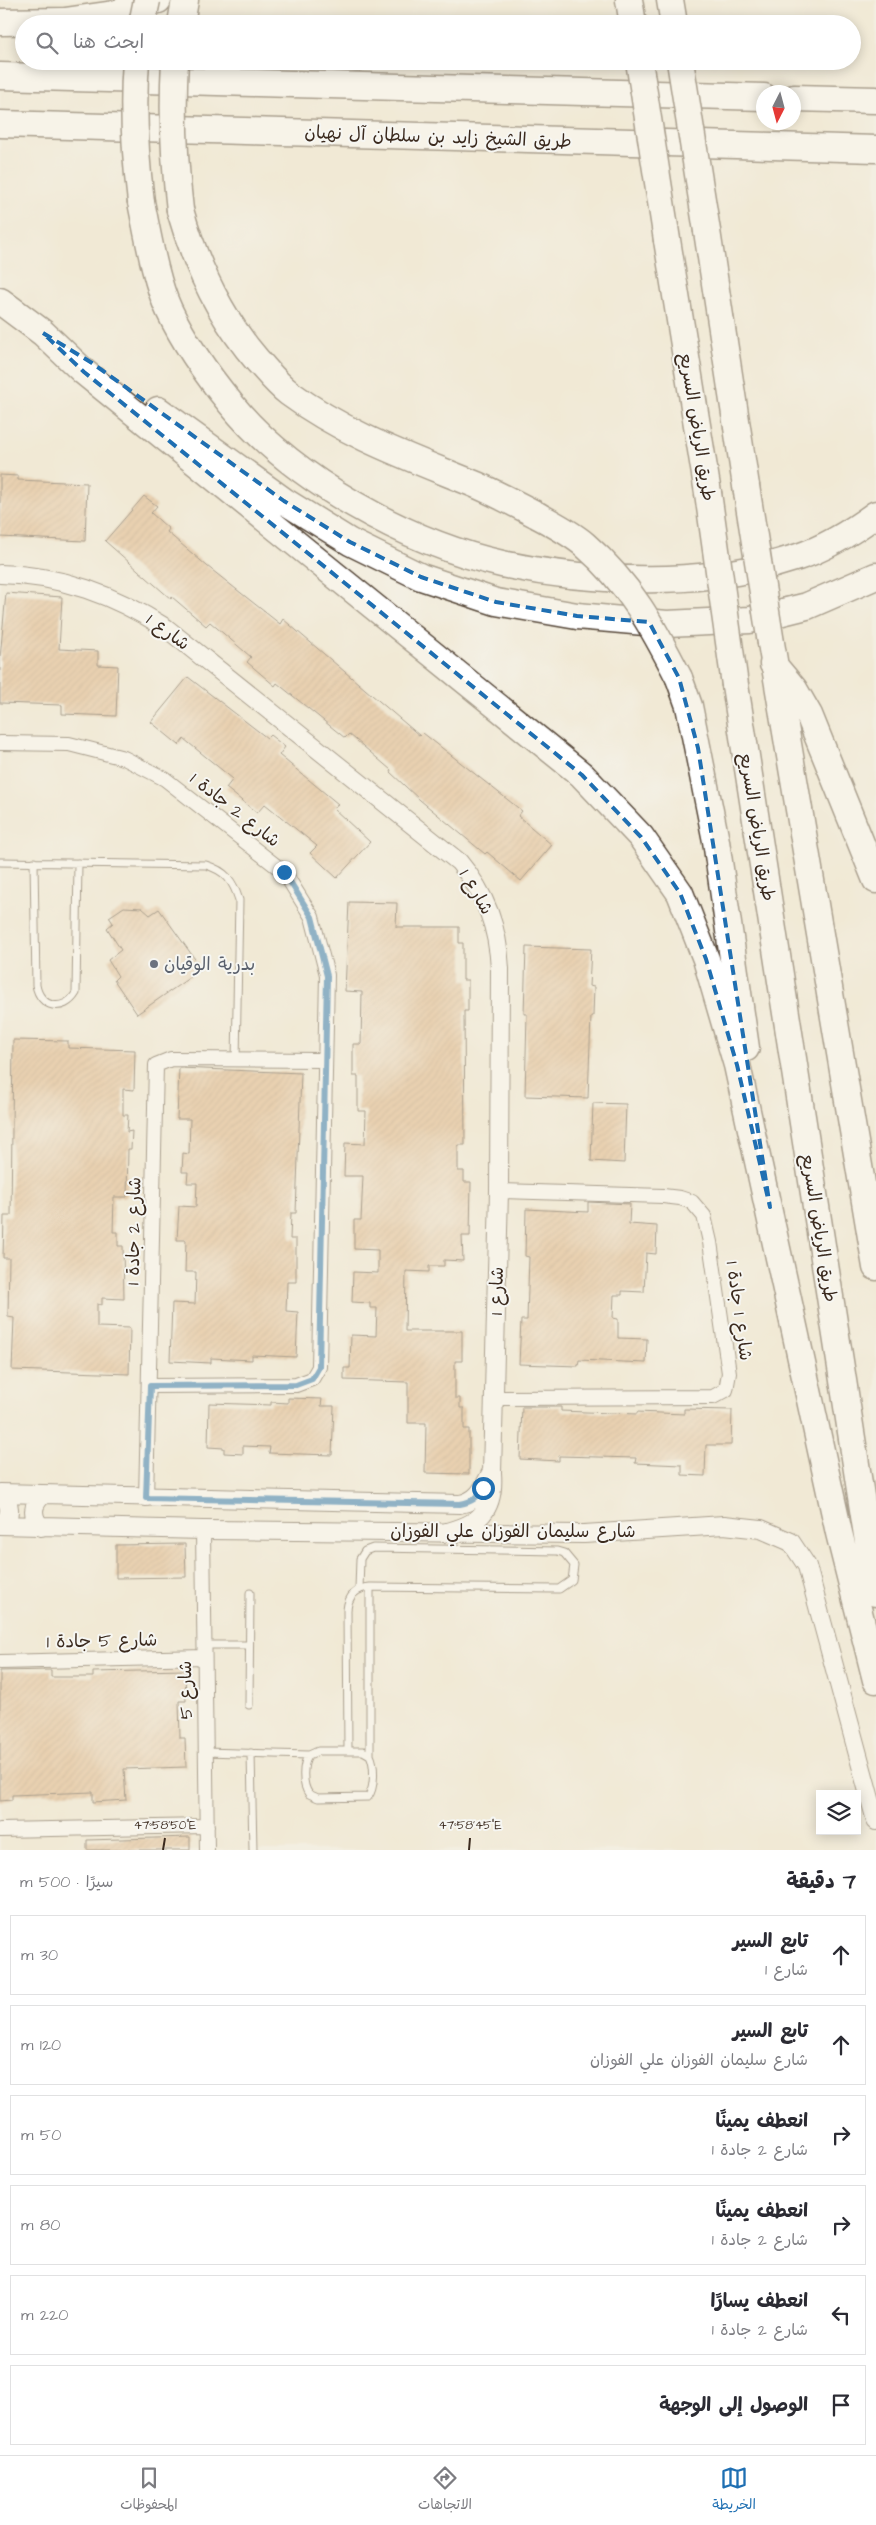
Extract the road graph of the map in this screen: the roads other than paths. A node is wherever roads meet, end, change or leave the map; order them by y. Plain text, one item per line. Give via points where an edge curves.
1 (146, 0) edge
2 (158, 0) edge
3 (185, 0) edge
4 (670, 0) edge
5 (107, 15) edge
6 (144, 15) edge
7 (182, 15) edge
8 (672, 15) edge
9 (0, 22) edge
10 (15, 22) edge
11 (135, 70) edge
12 (174, 70) edge
13 (640, 70) edge
14 (681, 70) edge
15 (0, 76) edge
16 (756, 97) edge
17 (801, 98) edge
18 (876, 100) edge
19 (0, 124) edge
20 (876, 149) edge
21 (0, 301) edge
22 (44, 333) junction
23 (876, 514) edge
24 (0, 574) edge
25 (876, 576) edge
26 (772, 653) junction
27 (0, 743) edge
28 (0, 862) edge
29 (34, 862) junction
30 (78, 863) junction
31 (876, 880) edge
32 (236, 1060) junction
33 (324, 1060) junction
34 (499, 1191) junction
35 (770, 1207) junction
36 (876, 1267) edge
37 (150, 1386) junction
38 (494, 1398) junction
39 (492, 1473) junction
40 (0, 1494) edge
41 (43, 1494) junction
42 (146, 1498) junction
43 (426, 1505) junction
44 (0, 1525) edge
45 (40, 1527) junction
46 (203, 1530) junction
47 (435, 1533) junction
48 (370, 1587) junction
49 (359, 1589) junction
50 (250, 1593) dead end
51 (876, 1593) edge
52 (249, 1645) junction
53 (204, 1651) junction
54 (0, 1662) edge
55 (876, 1680) edge
56 (249, 1704) dead end
57 (348, 1751) junction
58 (206, 1752) junction
59 (251, 1753) junction
60 (309, 1755) junction
61 (370, 1755) junction
62 (876, 1821) edge
63 (207, 1826) junction
64 (0, 1830) edge
65 (208, 1850) edge
66 (253, 1850) edge

1 - 6 highway, bridge
2 - 5 highway
3 - 7 highway
4 - 8 highway
9 - 10 highway
11 - 23 highway, bridge via 134,147 141,202 168,309 197,359 252,428 306,473 360,508 415,534 500,563 569,575 671,579 734,574 800,557 852,531
12 - 35 highway, bridge via 173,142 180,210 200,271 219,309 249,351 288,392 331,421 537,514 584,544 625,584 655,632 690,706 716,841
13 - 51 highway, طريق الرياض السريع, bridge
14 - 26 highway, bridge
15 - 16 highway
17 - 18 highway
19 - 20 highway, طريق الشيخ زايد بن سلطان آل نهيان
21 - 22 highway
22 - 25 highway via 105,372 284,501 350,542 421,577 496,602 577,616 667,624 750,620 807,606
22 - 35 highway via 84,372 582,775 641,837 680,892 706,958 737,1065
24 - 34 street, شارع 1 via 35,576 80,586 144,614 166,628 459,862 484,899 499,951
26 - 31 highway via 809,715
26 - 36 highway
27 - 33 street, شارع 2 جادة 1 via 69,744 124,758 166,779 284,872 312,917 327,976
28 - 29 lane
29 - 30 lane
29 - 30 lane via 37,993 49,1005 57,1006 72,1000 76,993
30 - 32 lane via 206,865 228,876 239,900
32 - 33 street, شارع 2 جادة 1
32 - 37 street, شارع 2 جادة 1 via 170,1059 156,1065
33 - 37 street, شارع 2 جادة 1 via 319,1367 312,1379 296,1385
34 - 38 street, شارع 1
34 - 38 street, شارع 1 جادة 1 via 663,1196 692,1202 704,1216 710,1242 730,1374 726,1390 713,1397
35 - 55 highway via 839,1534
37 - 42 street, شارع 2 جادة 1
38 - 39 street, شارع 1
39 - 43 street, شارع 1 via 478,1497 469,1503
39 - 47 street, شارع 1 via 493,1490 488,1507 477,1520 462,1529
40 - 41 street, شارع سليمان الفوزان علي الفوزان
40 - 44 street via 10,1511
41 - 42 street, شارع سليمان الفوزان علي الفوزان
41 - 45 street via 33,1510
42 - 43 street, شارع سليمان الفوزان علي الفوزان
43 - 47 street via 434,1511
44 - 45 street, شارع سليمان الفوزان علي الفوزان
45 - 46 street, شارع سليمان الفوزان علي الفوزان
46 - 47 street, شارع سليمان الفوزان علي الفوزان
46 - 53 street, شارع 5
47 - 62 street, شارع سليمان الفوزان علي الفوزان via 584,1534 724,1525 761,1529 791,1542 807,1566
48 - 49 lane
48 - 49 lane via 559,1589 572,1580 574,1565 564,1553 557,1551 373,1548 362,1555
48 - 61 lane
49 - 57 lane via 350,1598 347,1610
50 - 52 lane
52 - 53 lane
52 - 56 lane
53 - 54 street, شارع 5 جادة 1
53 - 58 street, شارع 5
57 - 60 lane via 318,1751
57 - 61 lane via 363,1751
58 - 59 lane
58 - 63 street, شارع 5
59 - 60 lane
59 - 66 lane
60 - 61 lane via 305,1763 305,1785 309,1794 318,1798 361,1799 368,1797 372,1790 373,1763
63 - 64 street
63 - 65 street, شارع 5

